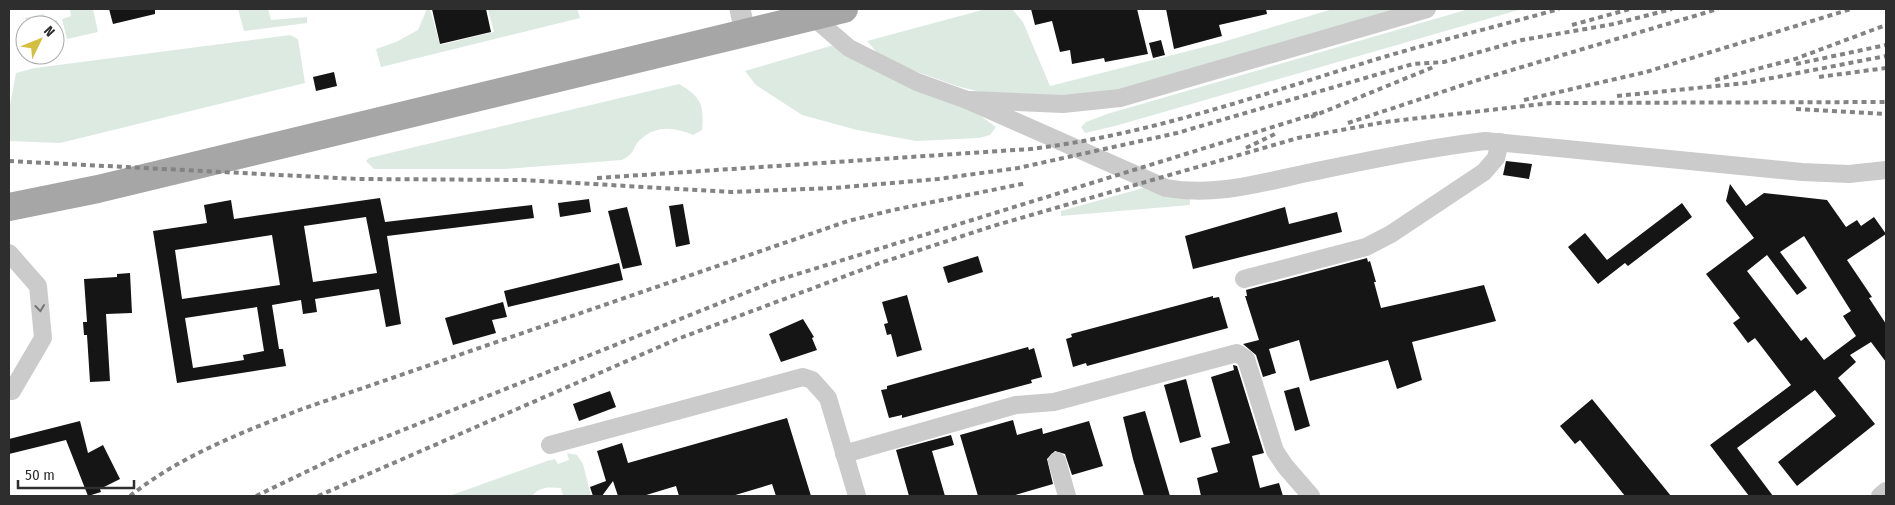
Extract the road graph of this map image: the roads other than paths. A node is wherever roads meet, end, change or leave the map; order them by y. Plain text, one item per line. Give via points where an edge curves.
1 (844, 9) edge
2 (1427, 9) edge
3 (813, 16) junction
4 (743, 21) edge
5 (967, 100) junction
6 (1500, 142) junction
7 (1886, 170) edge
8 (9, 208) edge
9 (9, 253) edge
10 (1244, 279) dead end
11 (9, 391) edge
12 (550, 445) dead end
13 (844, 454) junction
14 (1057, 461) dead end
15 (1886, 491) edge
16 (857, 496) edge
17 (1067, 496) edge
18 (1311, 496) edge
19 (1880, 496) edge

1 - 3 main road
2 - 5 street via 1120,98 1062,104
3 - 4 main road
3 - 5 street via 849,48 917,82
4 - 8 main road via 107,186
5 - 6 street via 1166,188 1191,192 1231,189 1434,147
6 - 7 street via 1802,172 1849,174
6 - 10 street via 1496,158 1484,172 1391,234 1366,247
9 -> 11 street via 38,286 43,338 12,391
12 - 13 street via 803,377 812,380 828,398
13 - 16 street
13 - 18 street via 1016,405 1054,402 1237,353 1246,359 1275,451
14 - 17 street
15 - 19 street

